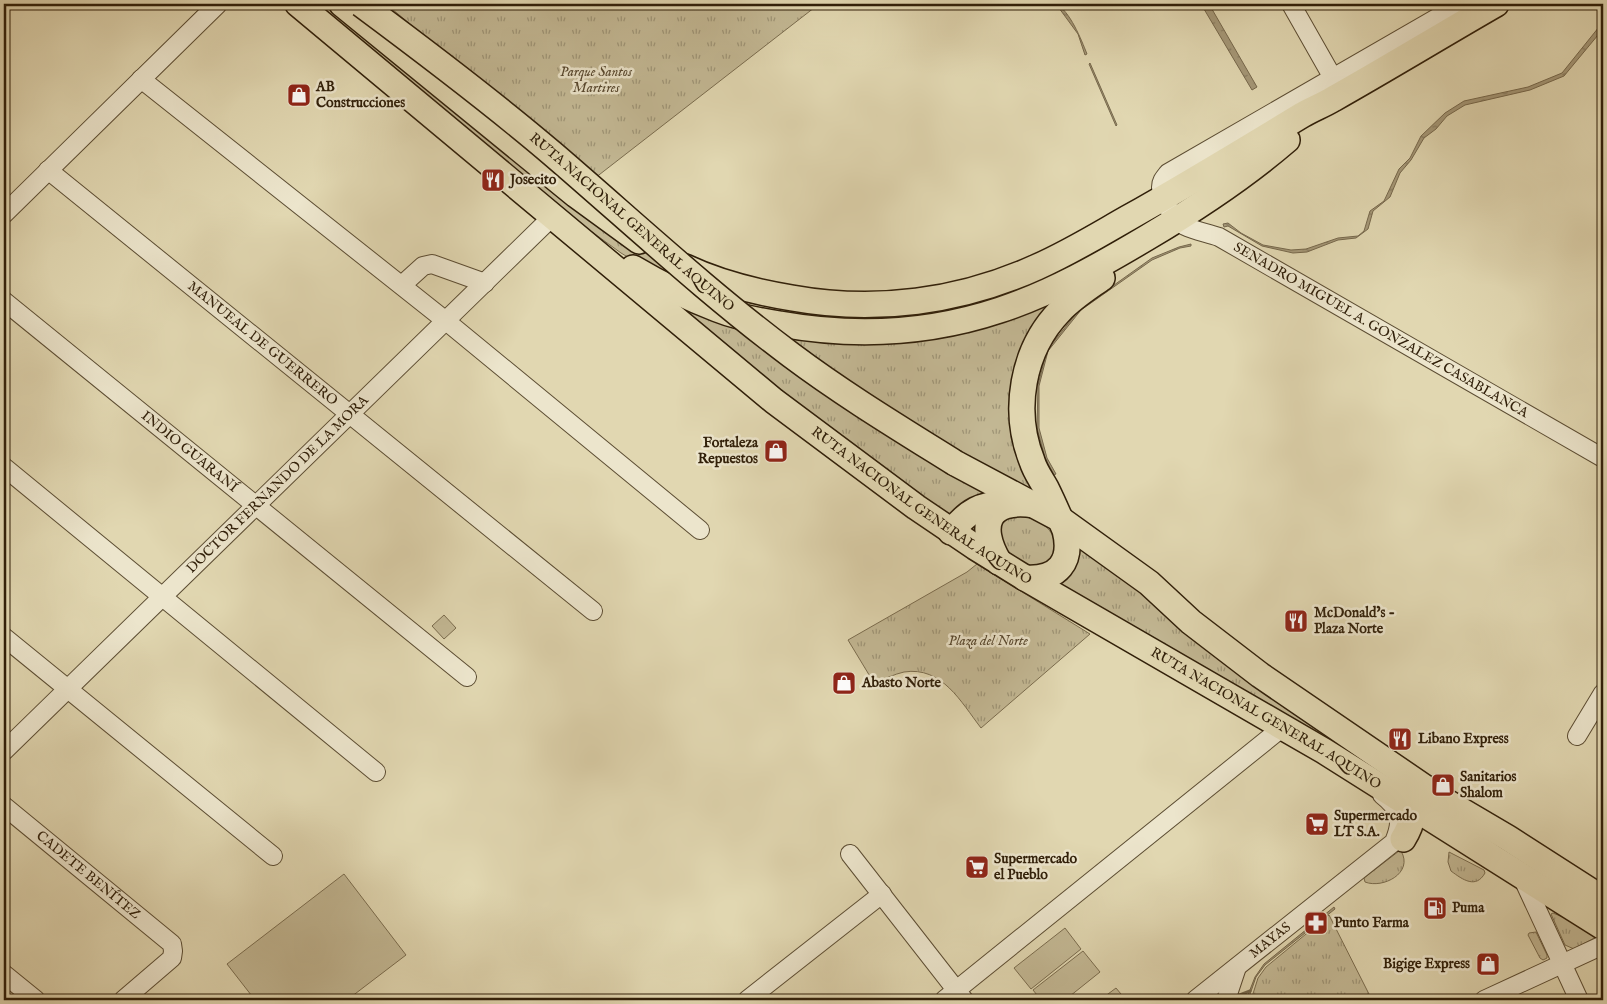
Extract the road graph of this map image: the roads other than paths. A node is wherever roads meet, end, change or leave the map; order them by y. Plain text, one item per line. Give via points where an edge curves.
1 (218, 4) edge
2 (298, 4) edge
3 (342, 4) edge
4 (361, 4) edge
5 (1291, 4) edge
6 (1496, 4) edge
7 (1450, 6) edge
8 (141, 79) junction
9 (1332, 89) junction
10 (48, 170) junction
11 (1164, 199) junction
12 (4, 214) edge
13 (557, 220) junction
14 (1176, 220) junction
15 (1123, 252) junction
16 (484, 283) junction
17 (402, 286) junction
18 (4, 302) edge
19 (446, 321) junction
20 (349, 414) junction
21 (1603, 458) edge
22 (4, 467) edge
23 (1022, 504) junction
24 (256, 506) junction
25 (1060, 519) junction
26 (700, 530) dead end
27 (951, 532) junction
28 (999, 562) junction
29 (1025, 578) junction
30 (162, 597) junction
31 (594, 611) dead end
32 (4, 637) edge
33 (467, 677) dead end
34 (68, 689) junction
35 (1603, 693) edge
36 (1283, 727) junction
37 (1577, 736) dead end
38 (1371, 751) junction
39 (4, 752) edge
40 (376, 772) dead end
41 (1369, 779) junction
42 (4, 806) edge
43 (1411, 806) junction
44 (1508, 838) junction
45 (1398, 841) junction
46 (1484, 852) junction
47 (850, 854) dead end
48 (273, 856) dead end
49 (1522, 877) junction
50 (1603, 890) edge
51 (882, 894) junction
52 (1603, 899) edge
53 (1603, 913) edge
54 (1603, 927) edge
55 (1603, 945) edge
56 (1562, 964) junction
57 (1237, 967) junction
58 (4, 974) edge
59 (955, 997) edge
60 (36, 1000) edge
61 (124, 1000) edge
62 (747, 1000) edge
63 (1195, 1000) edge
64 (1226, 1000) edge
65 (1484, 1000) edge
66 (1579, 1000) edge

1 - 8 street
2 - 13 highway, RUTA NACIONAL GENERAL AQUINO
3 - 11 highway via 632,237 698,273 767,294 817,303 869,305 919,301 966,292 1051,261
4 - 23 highway, RUTA NACIONAL GENERAL AQUINO, bridge via 515,122 790,354 841,392
5 - 9 street
6 - 9 highway
7 - 9 street
8 - 10 street
8 - 17 street
9 - 11 highway via 1300,116
9 - 14 highway via 1274,151
10 - 12 street
10 - 20 street, MANUEAL DE GUERRERO
11 - 14 street
13 - 15 highway via 659,284 719,310 804,329 839,331 920,329 982,316 1040,295
13 - 16 street, DOCTOR FERNANDO DE LA MORA
13 - 27 highway, RUTA NACIONAL GENERAL AQUINO via 774,401
14 - 15 highway
14 - 21 street, SENADRO MIGUEL A. GONZALEZ CASABLANCA via 1219,237
15 - 25 highway via 1110,272 1060,311 1046,328 1033,351 1024,379 1021,409 1026,445
16 - 17 street via 432,264 423,266
16 - 19 street, DOCTOR FERNANDO DE LA MORA
17 - 19 street
18 - 24 street, INDIO GUARANÍ
19 - 20 street, DOCTOR FERNANDO DE LA MORA
19 - 26 street
20 - 24 street, DOCTOR FERNANDO DE LA MORA
20 - 31 street, MANUEAL DE GUERRERO
22 - 30 street
23 - 25 highway, RUTA NACIONAL GENERAL AQUINO
23 - 27 highway via 990,505 970,512
23 - 28 highway via 998,509 987,524 990,545
24 - 30 street, DOCTOR FERNANDO DE LA MORA
24 - 33 street, INDIO GUARANÍ
25 - 29 highway via 1068,542 1067,556 1060,568 1037,579
25 - 38 highway, RUTA NACIONAL GENERAL AQUINO via 1149,583 1251,669
27 - 28 highway, RUTA NACIONAL GENERAL AQUINO
28 - 29 highway, RUTA NACIONAL GENERAL AQUINO
29 - 36 highway, RUTA NACIONAL GENERAL AQUINO
30 - 34 street, DOCTOR FERNANDO DE LA MORA
30 - 40 street
32 - 34 street
34 - 39 street, DOCTOR FERNANDO DE LA MORA
34 - 48 street
35 - 37 street
36 - 41 highway, RUTA NACIONAL GENERAL AQUINO
36 - 59 street
38 - 43 highway via 1401,786
38 - 44 highway, RUTA NACIONAL GENERAL AQUINO via 1440,798
41 - 43 highway, RUTA NACIONAL GENERAL AQUINO
41 - 45 street via 1372,787 1388,800 1400,817
42 - 61 street, CADETE BENÍTEZ via 172,944 172,958 168,963
43 - 45 highway via 1411,822
43 - 46 highway, RUTA NACIONAL GENERAL AQUINO
44 - 50 highway
44 - 52 highway, RUTA NACIONAL GENERAL AQUINO
45 - 46 highway via 1415,834 1429,834 1465,849
45 - 57 street, MAYAS
46 - 49 highway, RUTA NACIONAL GENERAL AQUINO
46 - 53 street via 1507,860 1583,908
47 - 51 street
49 - 54 highway, RUTA NACIONAL GENERAL AQUINO
49 - 56 street
51 - 59 street
51 - 62 street
55 - 56 street
56 - 65 street
56 - 66 street
57 - 63 street, MAYAS
57 - 64 street
58 - 60 street

